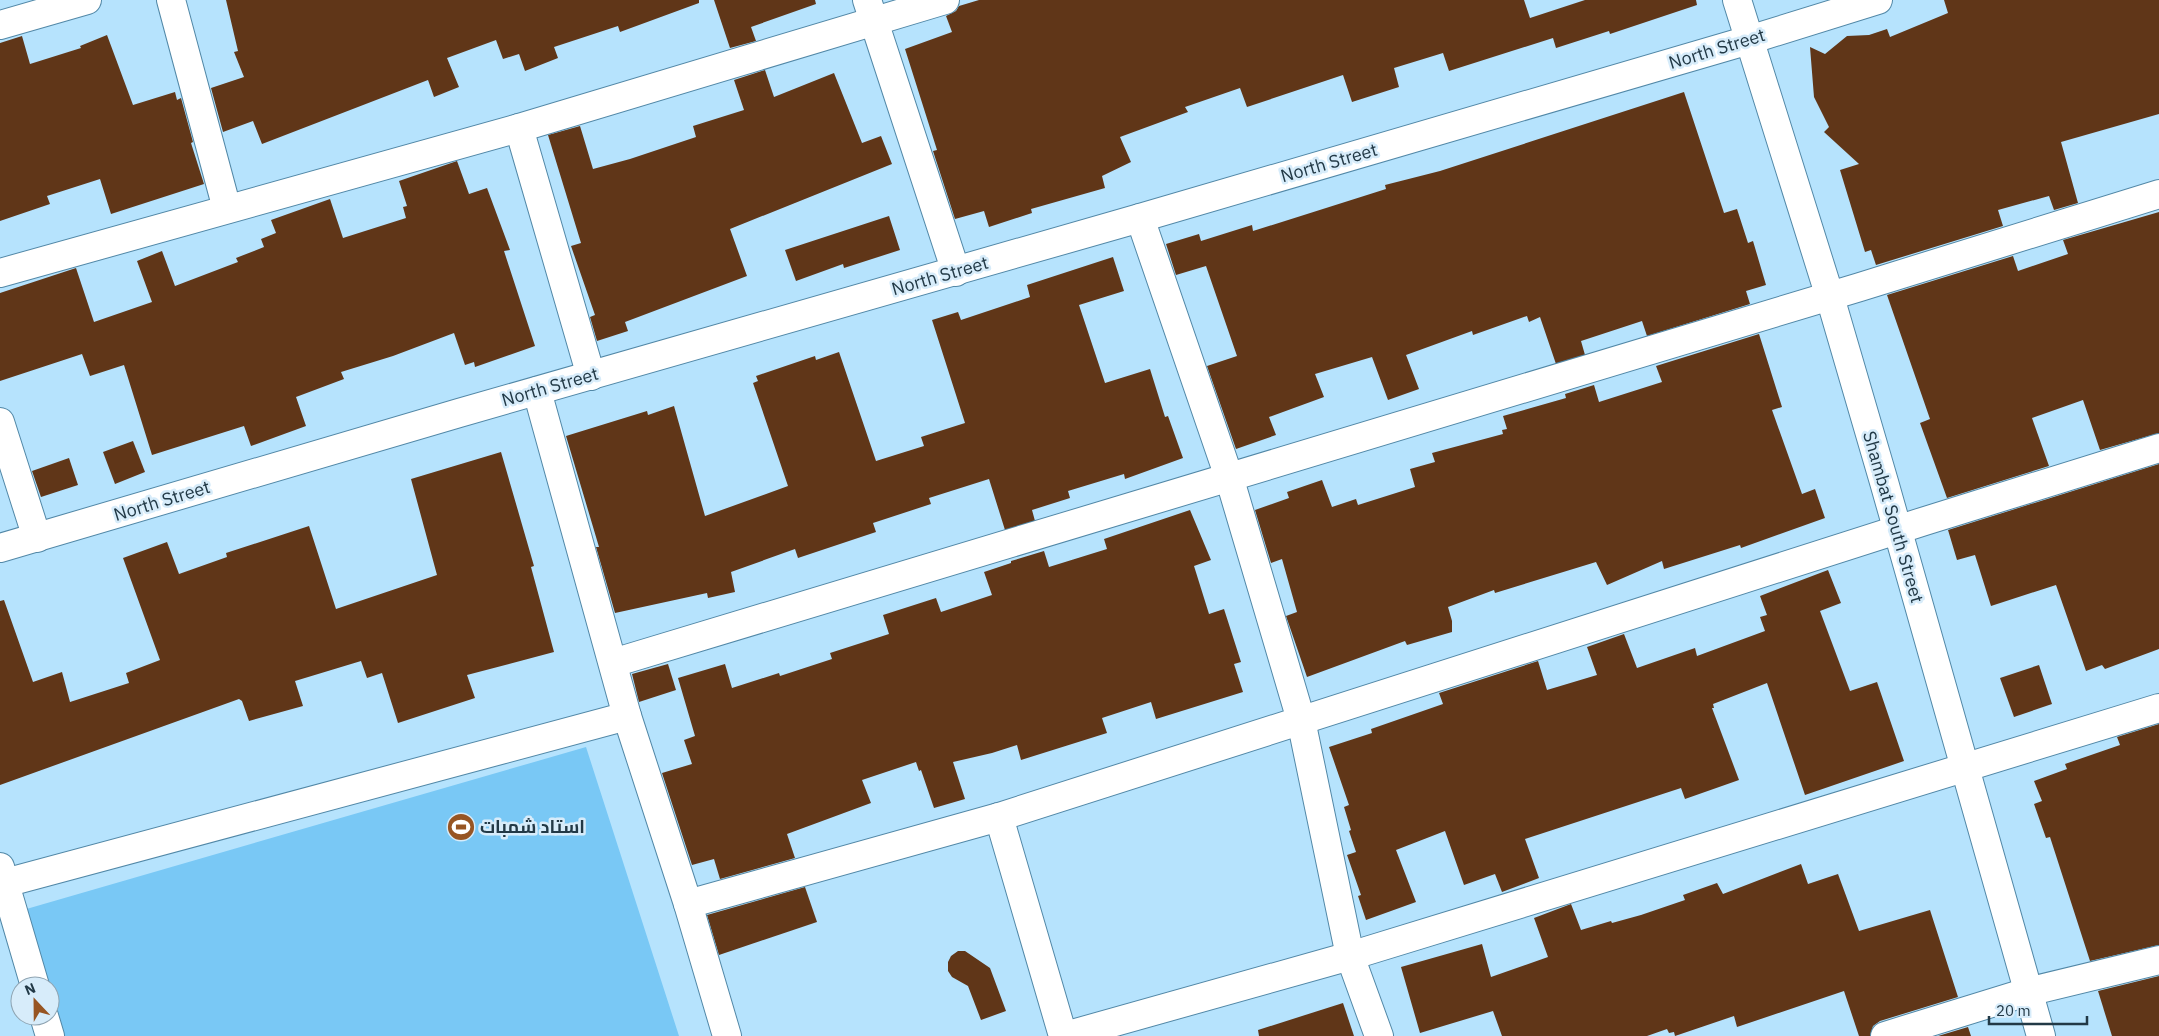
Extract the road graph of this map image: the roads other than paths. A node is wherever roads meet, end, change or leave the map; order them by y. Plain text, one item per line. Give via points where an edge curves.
1 (87, 0) edge
2 (171, 0) edge
3 (945, 0) edge
4 (1737, 0) edge
5 (1878, 0) edge
6 (870, 10) edge
7 (0, 25) edge
8 (1750, 40) junction
9 (519, 128) junction
10 (2159, 194) edge
11 (227, 208) junction
12 (1140, 218) junction
13 (956, 272) junction
14 (0, 273) edge
15 (1830, 297) junction
16 (591, 376) junction
17 (537, 391) junction
18 (0, 422) edge
19 (2159, 448) edge
20 (1230, 480) junction
21 (1897, 530) junction
22 (37, 538) junction
23 (0, 548) edge
24 (613, 663) junction
25 (2159, 708) edge
26 (627, 716) junction
27 (1301, 720) junction
28 (1964, 766) junction
29 (999, 817) junction
30 (3, 875) edge
31 (688, 904) junction
32 (1350, 956) junction
33 (2159, 960) edge
34 (32, 976) edge
35 (2027, 992) junction
36 (727, 1036) edge
37 (1064, 1036) edge
38 (1379, 1036) edge
39 (1885, 1036) edge
40 (2041, 1036) edge

1 - 7 street
2 - 11 street
3 - 6 street
4 - 8 street, Shambat South Street
5 - 8 street, North Street
6 - 9 street
6 - 13 street
8 - 12 street, North Street
8 - 15 street, Shambat South Street
9 - 11 street
9 - 16 street
10 - 15 street
11 - 14 street
12 - 13 street, North Street
12 - 20 street
13 - 16 street, North Street
15 - 20 street
15 - 21 street, Shambat South Street
16 - 17 street, North Street
17 - 22 street, North Street
17 - 24 street
18 - 22 street
19 - 21 street
20 - 24 street
20 - 27 street
21 - 27 street
21 - 28 street, Shambat South Street
22 - 23 street, North Street
24 - 26 street
25 - 28 street
26 - 30 street
26 - 31 street
27 - 29 street
27 - 32 street
28 - 32 street
28 - 35 street, Shambat South Street
29 - 31 street
29 - 37 street
30 - 34 street
31 - 36 street
32 - 37 street
32 - 38 street
33 - 35 street
35 - 39 street
35 - 40 street, Shambat South Street

